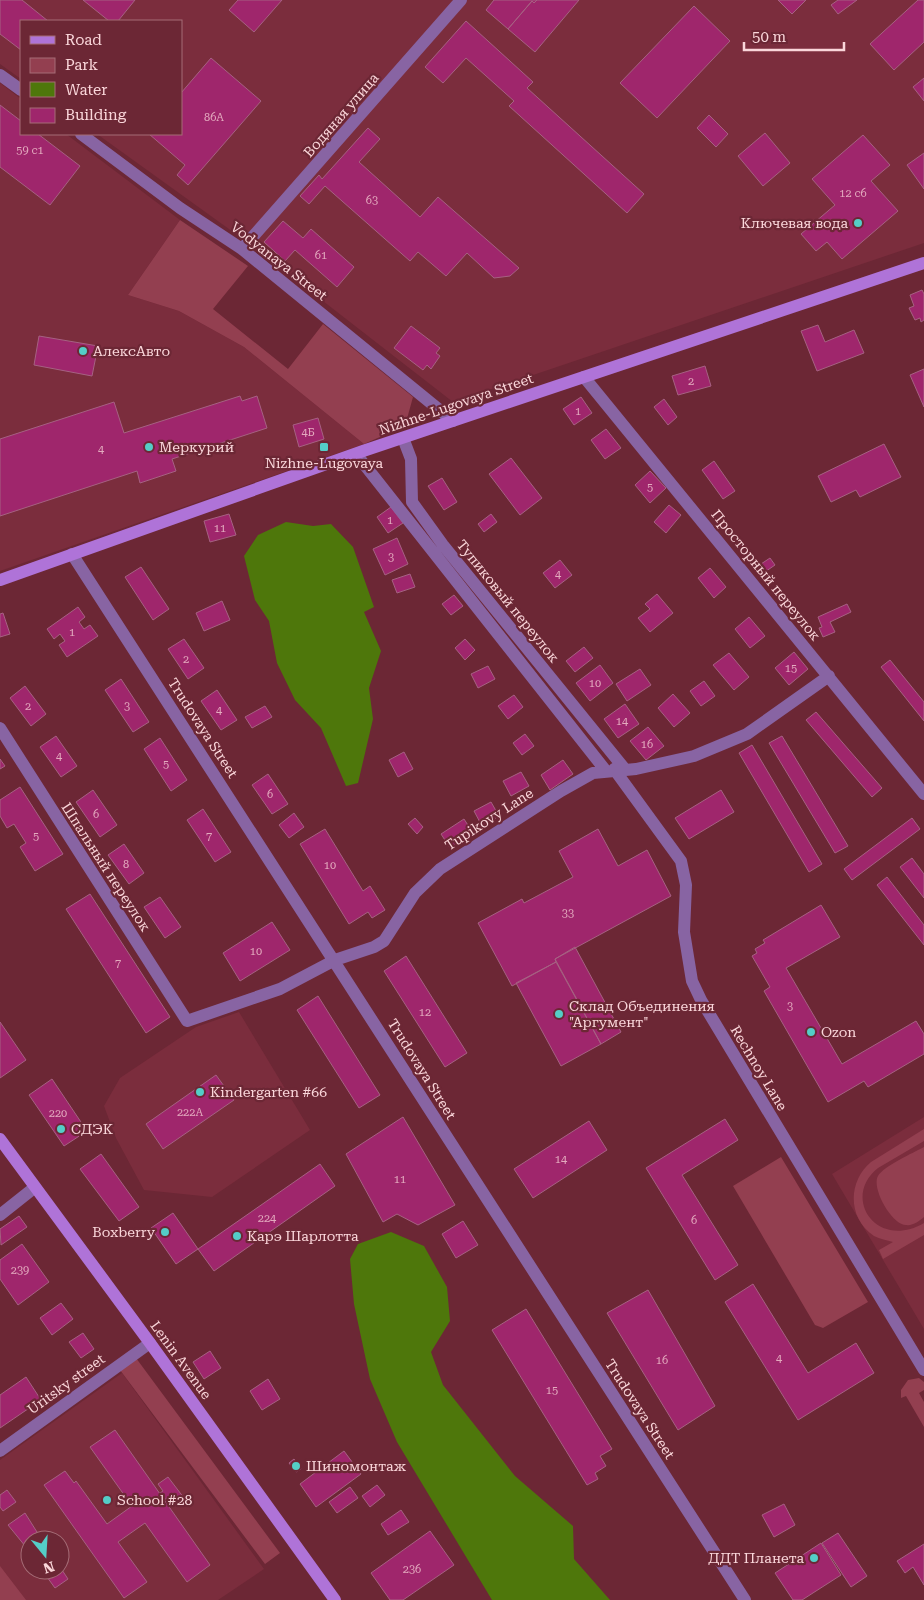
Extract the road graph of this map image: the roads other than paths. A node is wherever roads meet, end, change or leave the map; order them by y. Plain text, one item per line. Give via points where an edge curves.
1 (454, 2) edge
2 (0, 74) edge
3 (20, 89) edge
4 (82, 135) edge
5 (242, 248) junction
6 (924, 263) edge
7 (584, 377) junction
8 (453, 421) junction
9 (403, 438) junction
10 (356, 454) junction
11 (72, 554) junction
12 (0, 580) edge
13 (829, 676) junction
14 (0, 728) edge
15 (614, 770) junction
16 (924, 794) edge
17 (335, 960) junction
18 (187, 1021) joint
19 (0, 1139) edge
20 (34, 1188) junction
21 (0, 1215) edge
22 (150, 1343) junction
23 (924, 1370) edge
24 (0, 1451) edge
25 (335, 1600) edge
26 (745, 1600) edge

1 - 5 street, Водяная улица
2 - 3 street
4 - 5 street, Vodyanaya Street via 180,208
5 - 8 street, Vodyanaya Street
6 - 7 street, Nizhne-Lugovaya Street
7 - 8 street, Nizhne-Lugovaya Street
7 - 13 street, Просторный переулок
8 - 9 street, Nizhne-Lugovaya Street
9 - 10 street, Nizhne-Lugovaya Street
9 - 15 street, Тупиковый переулок via 411,458 412,502
10 - 11 street, Nizhne-Lugovaya Street
10 - 15 street, Тупиковый переулок
11 - 12 street, Nizhne-Lugovaya Street
11 - 17 street, Trudovaya Street
13 - 15 street, Tupikovy Lane via 747,734 694,756 636,769
13 - 16 street, Просторный переулок
14 - 18 street, Шпальный переулок
15 - 17 street, Tupikovy Lane via 593,773 561,791 440,869 414,893 384,941 374,948
15 - 23 street, Rechnoy Lane via 681,862 686,885 684,932 692,981 701,1000
17 - 18 street, Tupikovy Lane via 280,989
17 - 26 street, Trudovaya Street
19 - 20 street, Lenin Avenue
20 - 21 street
20 - 22 street, Lenin Avenue
22 - 24 street, Uritsky street
22 - 25 street, Lenin Avenue

